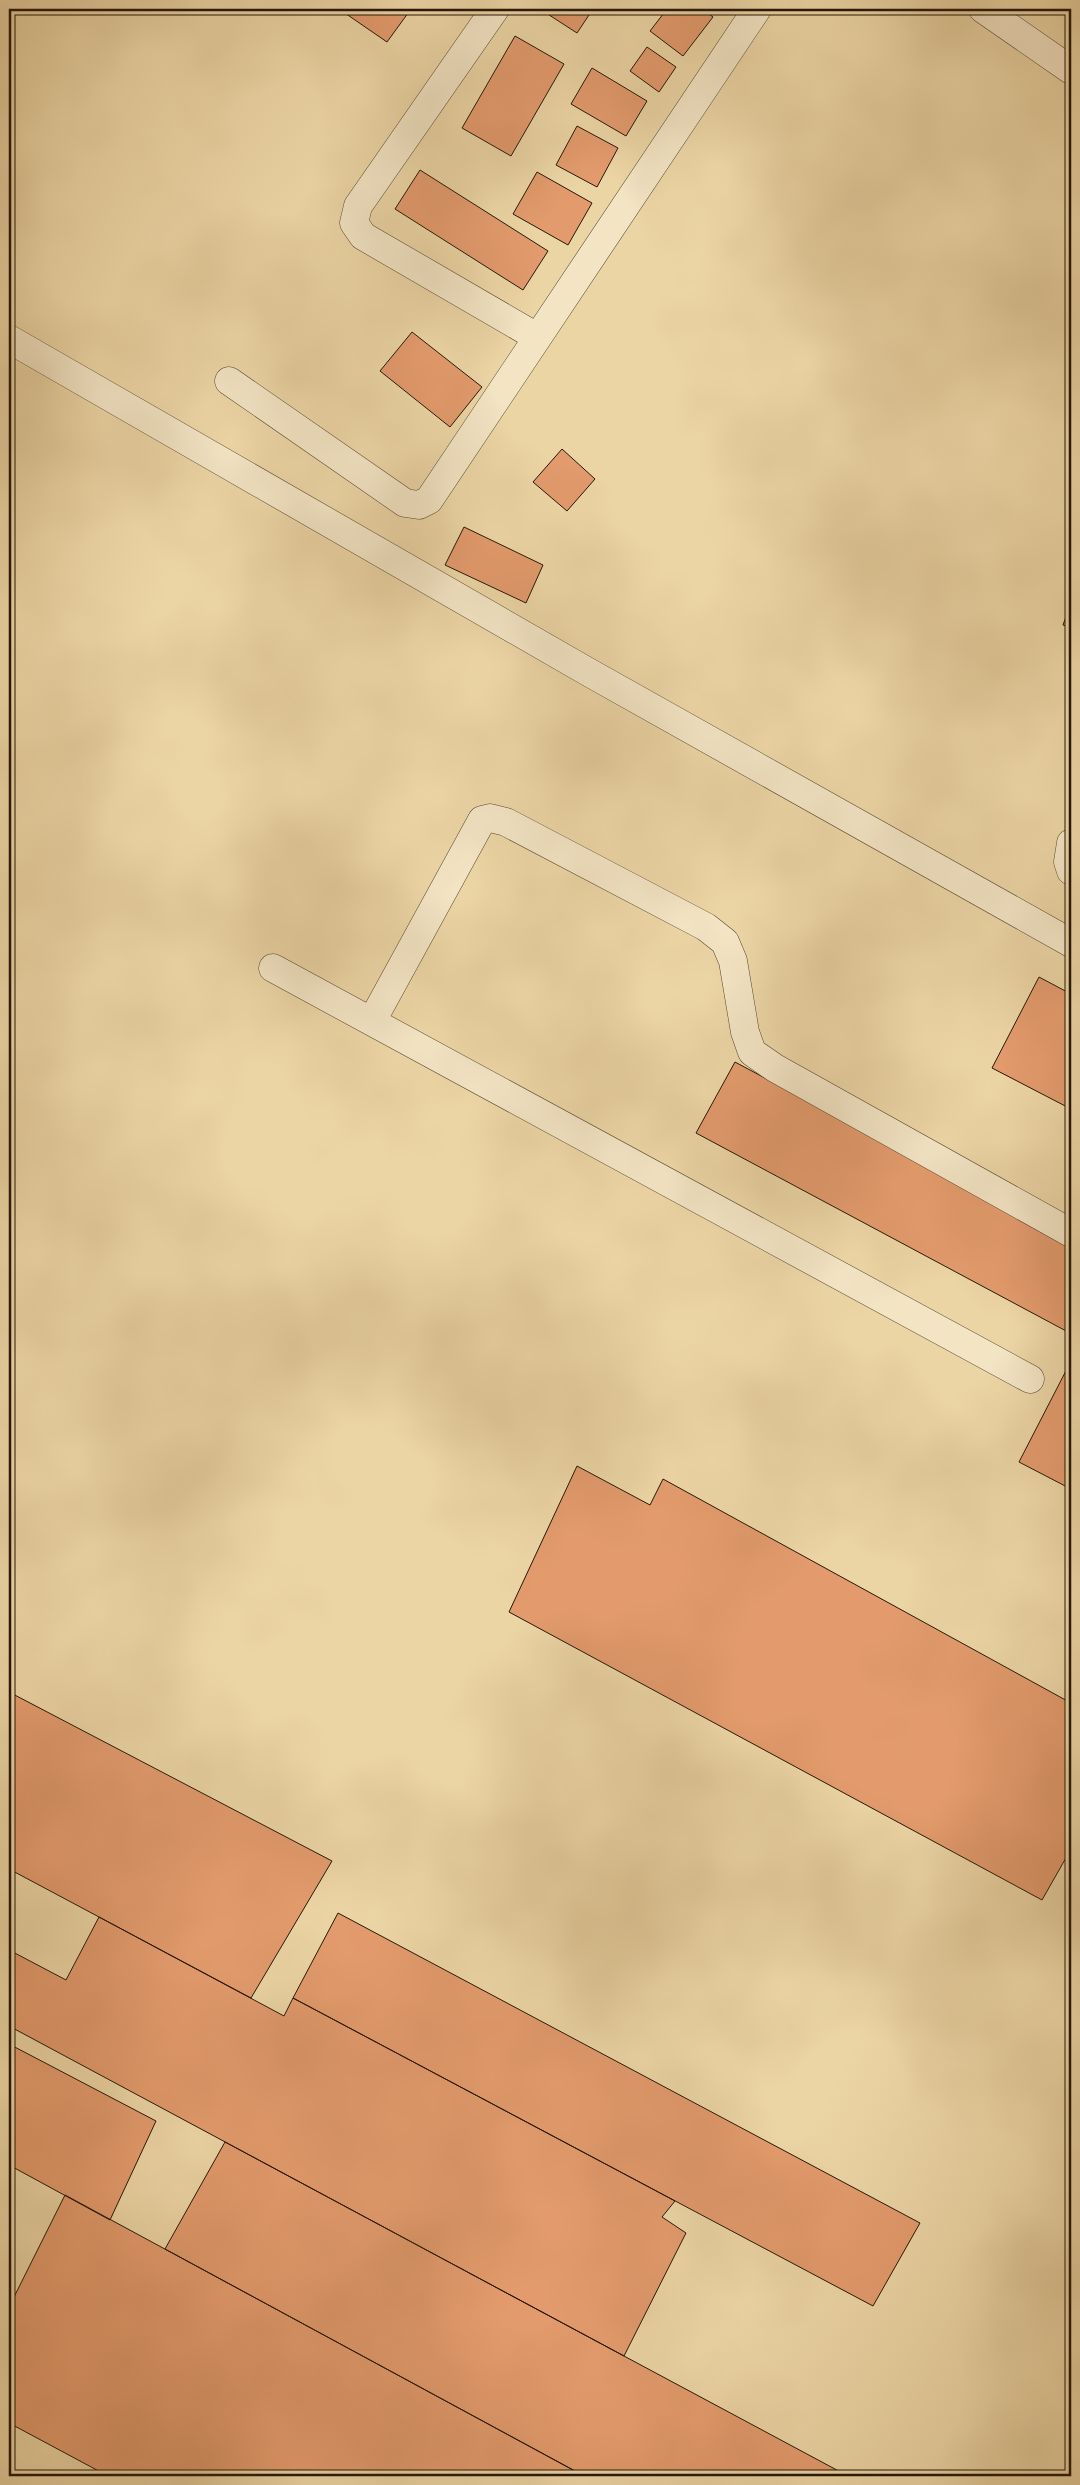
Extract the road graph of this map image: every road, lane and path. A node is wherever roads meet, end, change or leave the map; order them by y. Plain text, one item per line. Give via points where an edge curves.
1 (495, 9) edge
2 (757, 9) edge
3 (983, 9) edge
4 (1071, 70) edge
5 (537, 338) junction
6 (9, 339) edge
7 (229, 381) dead end
8 (1071, 843) edge
9 (1071, 871) edge
10 (1071, 943) edge
11 (274, 968) dead end
12 (372, 1022) junction
13 (1071, 1233) edge
14 (1030, 1379) dead end

1 - 5 street via 358,206 354,223 363,236
2 - 5 street
3 - 4 street
5 - 7 street via 429,500 419,505 405,503
6 - 10 street
8 - 9 street via 1068,862
11 - 12 street
12 - 13 street via 482,820 490,818 506,822 706,927 725,942 733,961 745,1032 752,1052 775,1068
12 - 14 street

